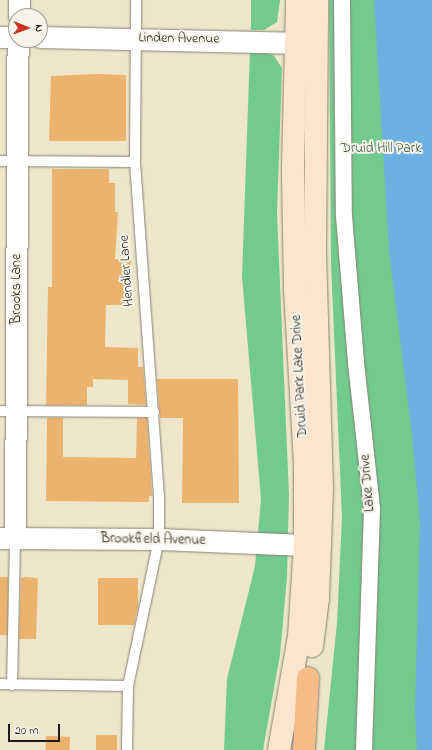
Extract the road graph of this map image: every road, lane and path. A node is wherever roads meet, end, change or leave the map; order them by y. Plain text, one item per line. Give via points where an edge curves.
1 (136, 0) edge
2 (297, 0) edge
3 (317, 0) edge
4 (342, 0) edge
5 (48, 37) edge
6 (137, 39) junction
7 (306, 42) junction
8 (17, 48) edge
9 (9, 161) edge
10 (135, 162) junction
11 (8, 411) edge
12 (154, 412) junction
13 (7, 538) edge
14 (158, 539) junction
15 (305, 545) junction
16 (308, 678) junction
17 (0, 684) edge
18 (12, 684) junction
19 (128, 686) junction
20 (127, 750) edge
21 (279, 750) edge
22 (297, 750) edge
23 (304, 750) edge
24 (364, 750) edge

1 - 6 lane, Hendler Lane
2 - 7 main road, Druid Park Lake Drive
3 - 7 main road, Druid Park Lake Drive
4 - 24 street, Lake Drive via 344,216 356,363 372,509
5 - 6 street, Linden Avenue
6 - 7 street, Linden Avenue
6 - 10 lane, Hendler Lane
7 - 15 main road, Druid Park Lake Drive via 293,176
7 - 16 main road, Druid Park Lake Drive via 322,503 318,598
8 - 9 street, Brooks Lane
9 - 10 lane
9 - 11 street, Brooks Lane
10 - 12 lane, Hendler Lane via 145,326
11 - 12 lane
11 - 13 street, Brooks Lane
12 - 14 lane, Hendler Lane via 159,497
13 - 14 street, Brookfield Avenue
13 - 18 lane
14 - 15 street, Brookfield Avenue
14 - 19 lane, Hendler Lane
15 - 21 main road, Druid Park Lake Drive via 299,637
16 - 22 main road, Druid Park Lake Drive
16 - 23 highway
17 - 18 lane
18 - 19 lane
19 - 20 lane, Hendler Lane

